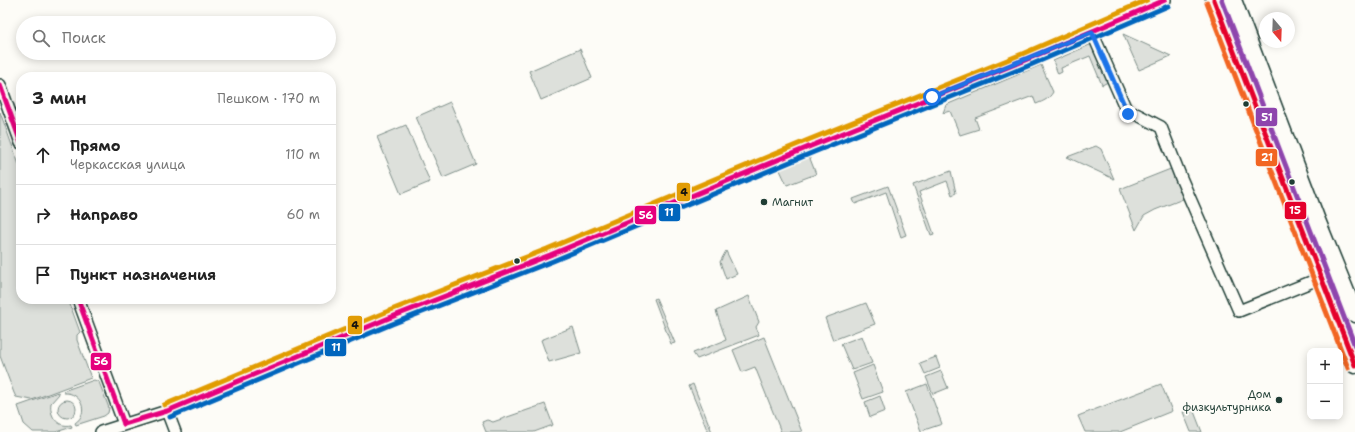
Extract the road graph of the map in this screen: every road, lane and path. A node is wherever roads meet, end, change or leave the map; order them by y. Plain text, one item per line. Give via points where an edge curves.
1 (1165, 0) edge
2 (1214, 0) edge
3 (1233, 0) edge
4 (1092, 32) junction
5 (0, 85) edge
6 (16, 129) edge
7 (1338, 271) junction
8 (1321, 278) junction
9 (80, 304) edge
10 (1355, 314) edge
11 (1355, 365) edge
12 (167, 411) junction
13 (124, 424) junction
14 (101, 432) edge
15 (175, 432) edge

1 - 4 street
2 - 8 street
3 - 7 street
4 - 8 street via 1128,114 1136,114 1161,127 1239,311
4 - 12 street
5 - 6 street
7 - 8 street
7 - 10 street
8 - 11 street
9 - 13 street
12 - 13 street
12 - 15 street
13 - 14 street

